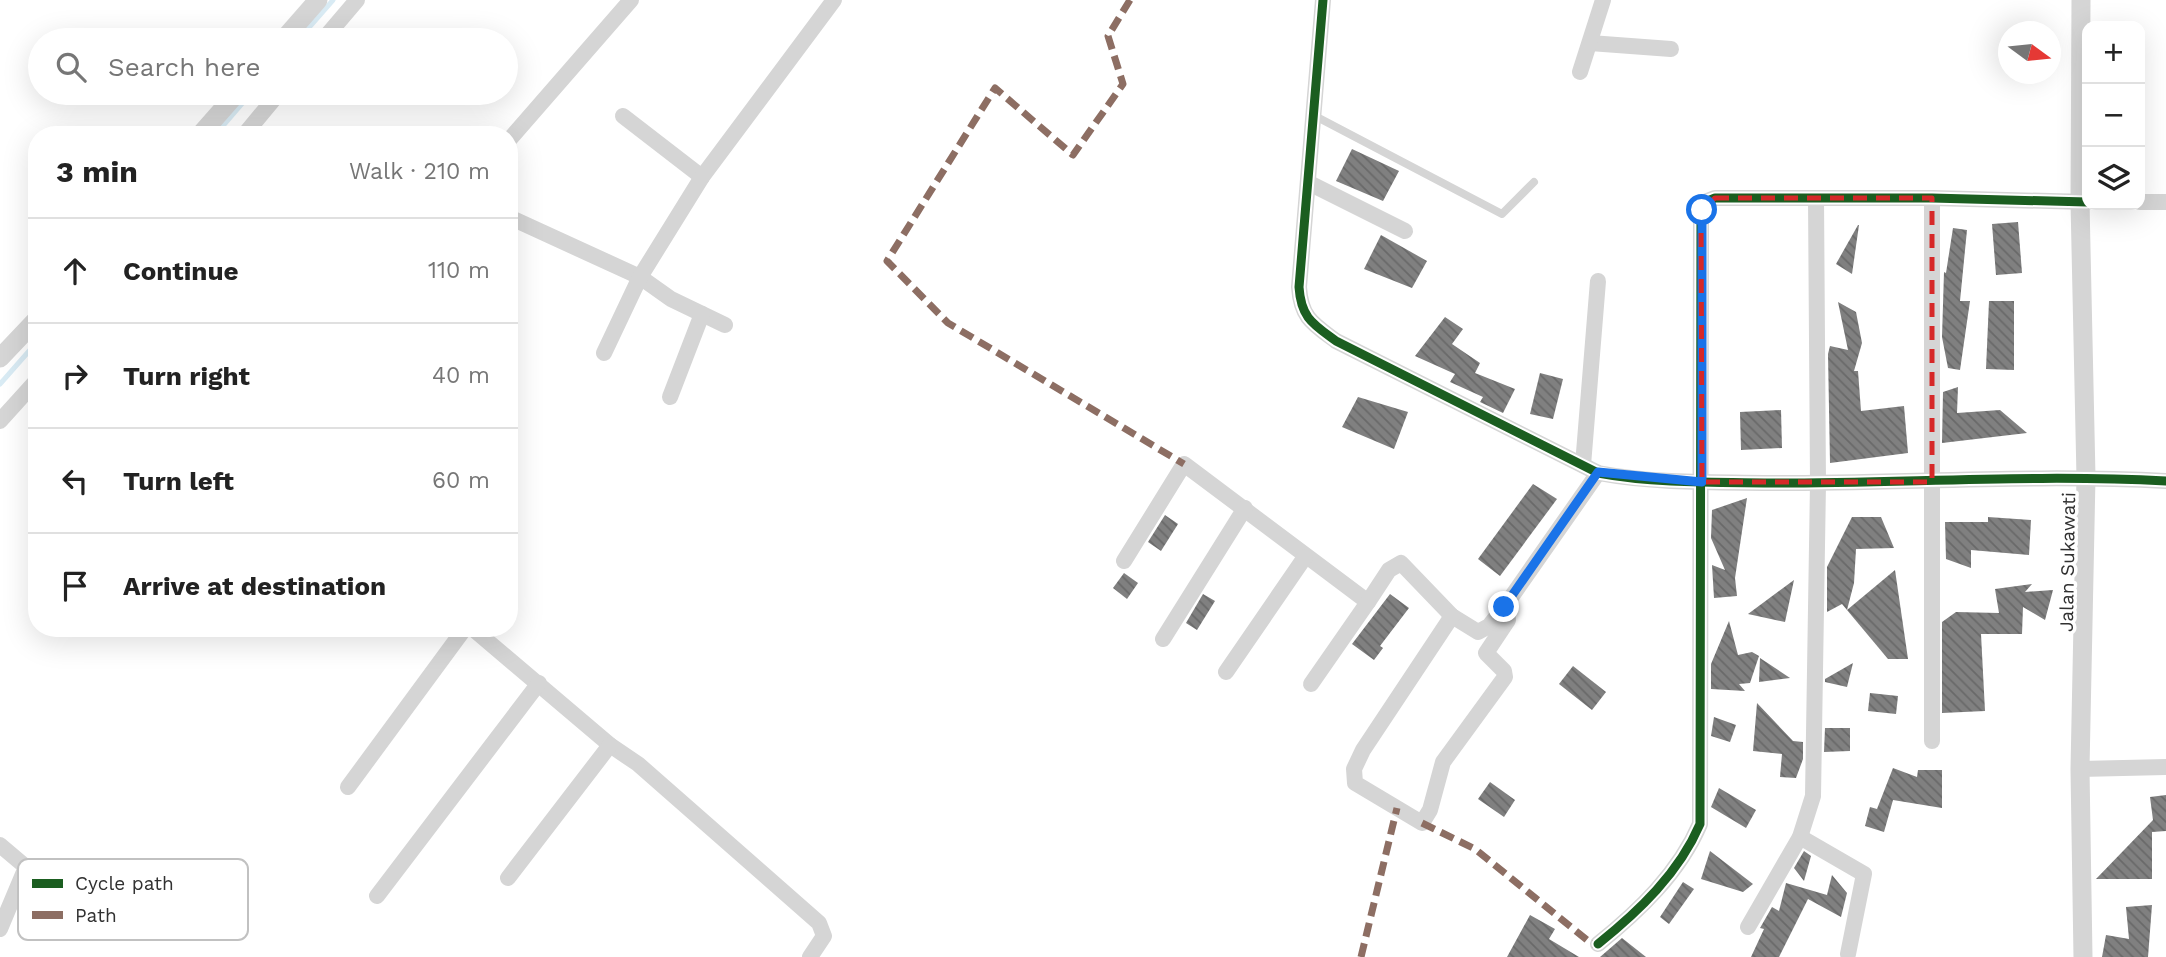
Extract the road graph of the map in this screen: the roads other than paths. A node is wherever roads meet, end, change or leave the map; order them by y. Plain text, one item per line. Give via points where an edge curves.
1 (318, 0) edge
2 (357, 0) edge
3 (631, 0) edge
4 (834, 0) edge
5 (1323, 0) edge
6 (1603, 0) edge
7 (2081, 0) edge
8 (294, 28) edge
9 (333, 28) edge
10 (1590, 43) junction
11 (1671, 49) dead end
12 (1580, 72) dead end
13 (226, 105) edge
14 (269, 105) edge
15 (623, 116) dead end
16 (1315, 116) junction
17 (208, 126) edge
18 (252, 126) edge
19 (518, 130) edge
20 (2083, 147) edge
21 (702, 177) junction
22 (1534, 182) dead end
23 (1309, 183) junction
24 (1816, 198) junction
25 (1932, 198) junction
26 (2082, 202) edge
27 (2145, 202) edge
28 (2166, 202) edge
29 (2084, 210) edge
30 (518, 221) edge
31 (1405, 231) dead end
32 (640, 277) junction
33 (1598, 281) dead end
34 (702, 314) junction
35 (725, 325) dead end
36 (28, 328) edge
37 (604, 354) dead end
38 (0, 358) edge
39 (28, 390) edge
40 (670, 397) dead end
41 (0, 421) edge
42 (1590, 469) junction
43 (2086, 477) junction
44 (2166, 481) edge
45 (1702, 482) junction
46 (1932, 482) junction
47 (1818, 483) junction
48 (1245, 509) junction
49 (1305, 557) junction
50 (1124, 561) dead end
51 (1368, 602) junction
52 (1504, 607) junction
53 (1452, 616) junction
54 (458, 637) edge
55 (483, 637) edge
56 (1163, 639) dead end
57 (1226, 672) dead end
58 (539, 683) junction
59 (1311, 684) dead end
60 (1932, 741) dead end
61 (610, 745) junction
62 (2166, 767) edge
63 (2080, 769) junction
64 (348, 787) dead end
65 (1800, 836) junction
66 (0, 845) edge
67 (18, 860) edge
68 (508, 878) dead end
69 (18, 886) edge
70 (377, 896) dead end
71 (1748, 928) dead end
72 (0, 929) edge
73 (1598, 944) dead end
74 (1849, 954) dead end
75 (810, 957) edge
76 (2083, 957) edge

1 - 8 street
2 - 9 street
3 - 19 street
4 - 21 street
5 - 16 street
6 - 10 street
7 - 20 street, Jalan Sukawati
10 - 11 street
10 - 12 street
13 - 17 street
14 - 18 street
15 - 21 street
16 - 22 lane via 1502,214
16 - 23 street
21 - 32 street
23 - 31 street
23 - 42 street via 1298,287 1300,305 1310,322 1336,341
24 - 25 street
24 - 45 street via 1715,198 1703,206
24 - 47 street
25 - 26 street
25 - 46 street
27 - 28 street
29 - 43 street, Jalan Sukawati
30 - 32 street
32 - 34 street
32 - 37 street
33 - 42 street
34 - 35 street
34 - 40 street
36 - 38 street
39 - 41 street
42 - 45 street
42 - 52 street
43 - 44 street
43 - 46 street
43 - 63 street, Jalan Sukawati
45 - 47 street
45 - 73 street via 1700,824 1668,876 1629,919
46 - 47 street
46 - 60 street
47 - 65 street via 1814,796
48 - 49 street
48 - 50 street via 1185,464
48 - 56 street
49 - 51 street
49 - 57 street
51 - 53 street via 1388,570 1401,563
51 - 59 street
52 - 53 street via 1478,632
52 - 53 street via 1508,620 1486,653 1505,677 1443,762 1422,823 1355,783 1354,769
54 - 64 street
55 - 58 street
58 - 61 street
58 - 70 street
61 - 68 street
61 - 75 street via 638,764 819,923 824,936
62 - 63 street
63 - 76 street, Jalan Sukawati
65 - 71 street
65 - 74 street via 1864,874
66 - 67 street
69 - 72 street

